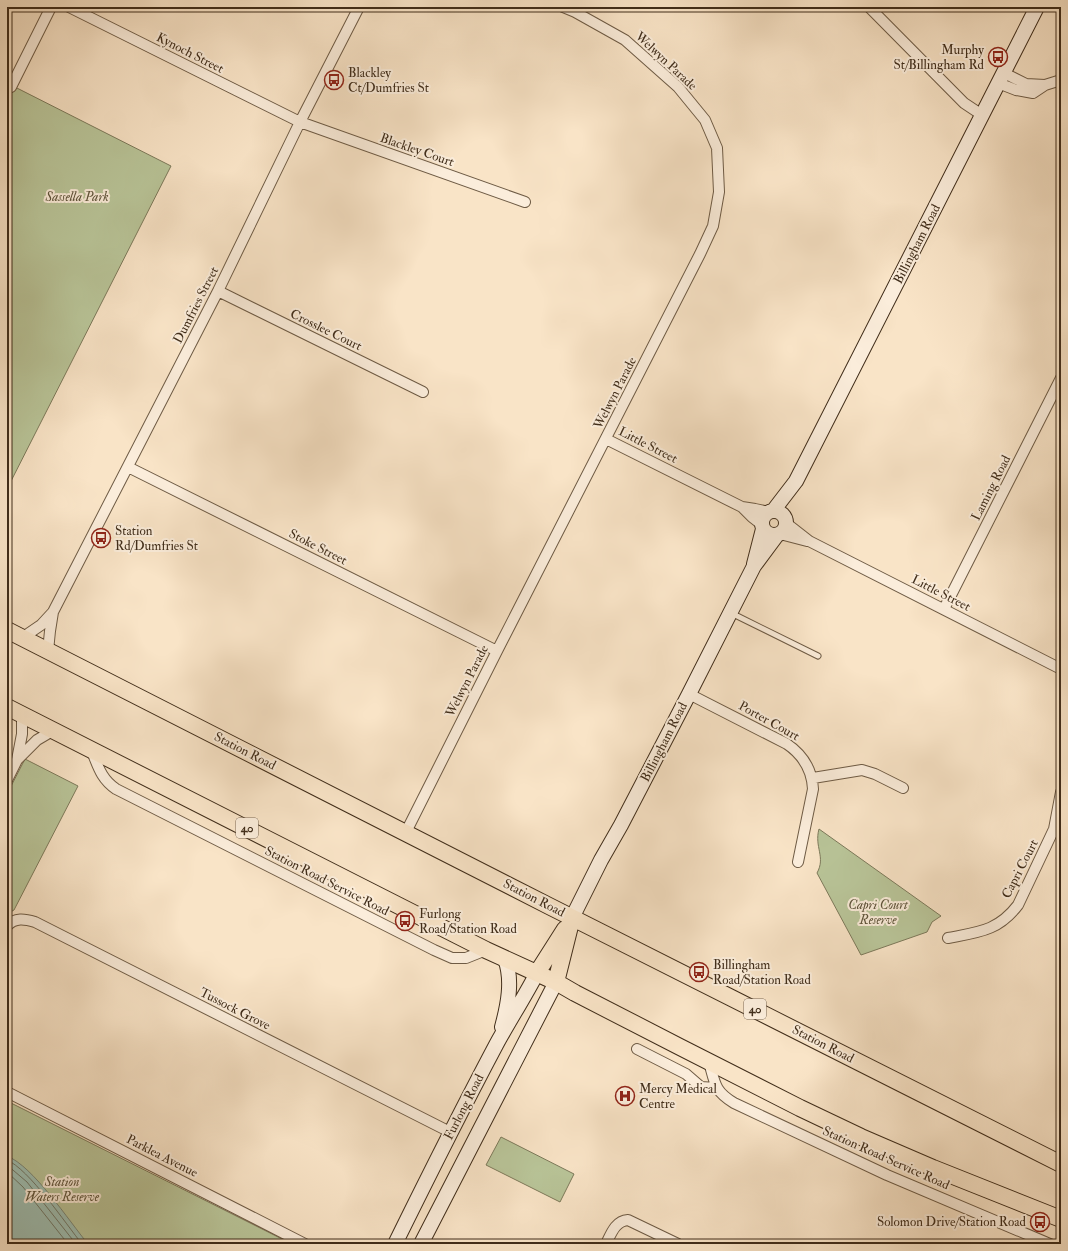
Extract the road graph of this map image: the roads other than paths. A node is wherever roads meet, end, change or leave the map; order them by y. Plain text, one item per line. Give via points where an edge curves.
1 (51, 7) edge
2 (69, 7) edge
3 (359, 7) edge
4 (563, 7) edge
5 (869, 7) edge
6 (1037, 7) edge
7 (1001, 78) junction
8 (1061, 80) edge
9 (11, 87) dead end
10 (982, 115) junction
11 (300, 122) junction
12 (525, 202) dead end
13 (218, 291) junction
14 (1061, 378) edge
15 (423, 392) dead end
16 (606, 439) junction
17 (128, 466) junction
18 (742, 507) junction
19 (779, 522) junction
20 (762, 527) junction
21 (754, 566) junction
22 (944, 609) junction
23 (53, 612) junction
24 (730, 612) junction
25 (7, 630) edge
26 (22, 638) junction
27 (48, 651) junction
28 (497, 651) junction
29 (818, 656) dead end
30 (1061, 669) edge
31 (689, 694) junction
32 (7, 707) edge
33 (22, 714) junction
34 (54, 730) junction
35 (91, 749) junction
36 (17, 760) junction
37 (813, 778) junction
38 (7, 780) edge
39 (903, 788) dead end
40 (1061, 792) edge
41 (406, 832) junction
42 (798, 862) dead end
43 (572, 918) junction
44 (7, 926) edge
45 (948, 938) dead end
46 (486, 950) junction
47 (505, 958) junction
48 (537, 973) junction
49 (556, 982) junction
50 (497, 1043) junction
51 (637, 1049) dead end
52 (709, 1062) junction
53 (716, 1088) junction
54 (7, 1092) edge
55 (450, 1132) junction
56 (1061, 1164) edge
57 (1061, 1220) edge
58 (305, 1244) edge
59 (395, 1244) edge
60 (421, 1244) edge
61 (606, 1244) edge
62 (678, 1244) edge
63 (1050, 1244) edge

1 - 9 street
2 - 11 street, Kynoch Street
3 - 11 street, Dumfries Street
4 - 16 street, Welwyn Parade via 625,40 678,86 705,120 717,148 720,192 713,226
5 - 10 street via 964,103
6 - 7 street, Billingham Road
7 - 8 street via 1045,85
7 - 10 street, Billingham Road
10 - 19 street, Billingham Road via 796,481
11 - 12 street, Blackley Court
11 - 13 street, Dumfries Street
13 - 15 street, Crosslee Court
13 - 17 street, Dumfries Street
14 - 22 street, Laming Road
16 - 18 street, Little Street
16 - 28 street, Welwyn Parade
17 - 23 street, Dumfries Street
17 - 28 street, Stoke Street
18 - 19 street, Little Street via 756,508
18 - 20 street, Little Street
19 - 20 street via 763,517
19 - 20 street via 771,536
19 - 21 street, Billingham Road
19 - 22 street, Little Street via 809,541
20 - 21 street, Billingham Road
21 - 24 street, Billingham Road
22 - 30 street, Little Street
23 - 26 street, Dumfries Street via 41,625
23 - 27 street, Dumfries Street
24 - 29 lane
24 - 31 street, Billingham Road
25 - 26 main road, Station Road / 40
26 - 27 main road, Station Road / 40
27 - 41 main road, Station Road / 40
28 - 41 street, Welwyn Parade
31 - 37 street, Porter Court via 792,748 803,758
31 - 43 street, Billingham Road
32 - 33 main road, 40
33 - 34 main road, 40
33 - 36 street via 22,734
34 - 35 main road, 40
34 - 36 street via 37,740
35 - 46 main road, 40
35 - 46 street, Station Road Service Road via 102,776 116,789 452,958 466,958
36 - 38 street
37 - 39 street via 862,770
37 - 42 street
40 - 45 street, Capri Court via 1053,832 1018,905 999,924 987,930
41 - 43 main road, Station Road / 40
43 - 48 main road
43 - 49 main road
43 - 56 main road, Station Road / 40
44 - 55 street, Tussock Grove via 23,919 35,922
46 - 47 main road, 40
47 - 48 main road, 40
47 - 50 street via 510,982 504,1020
48 - 49 main road, 40
48 - 50 street, Furlong Road
49 - 52 main road, 40
49 - 60 street, Furlong Road
50 - 55 street, Furlong Road
51 - 53 street, Station Road Service Road via 686,1074 701,1087
52 - 53 street
52 - 57 main road, 40 via 861,1137
53 - 63 street, Station Road Service Road via 734,1103 834,1151
54 - 58 street, Parklea Avenue
55 - 59 street, Furlong Road
61 - 62 street via 617,1224 628,1220

